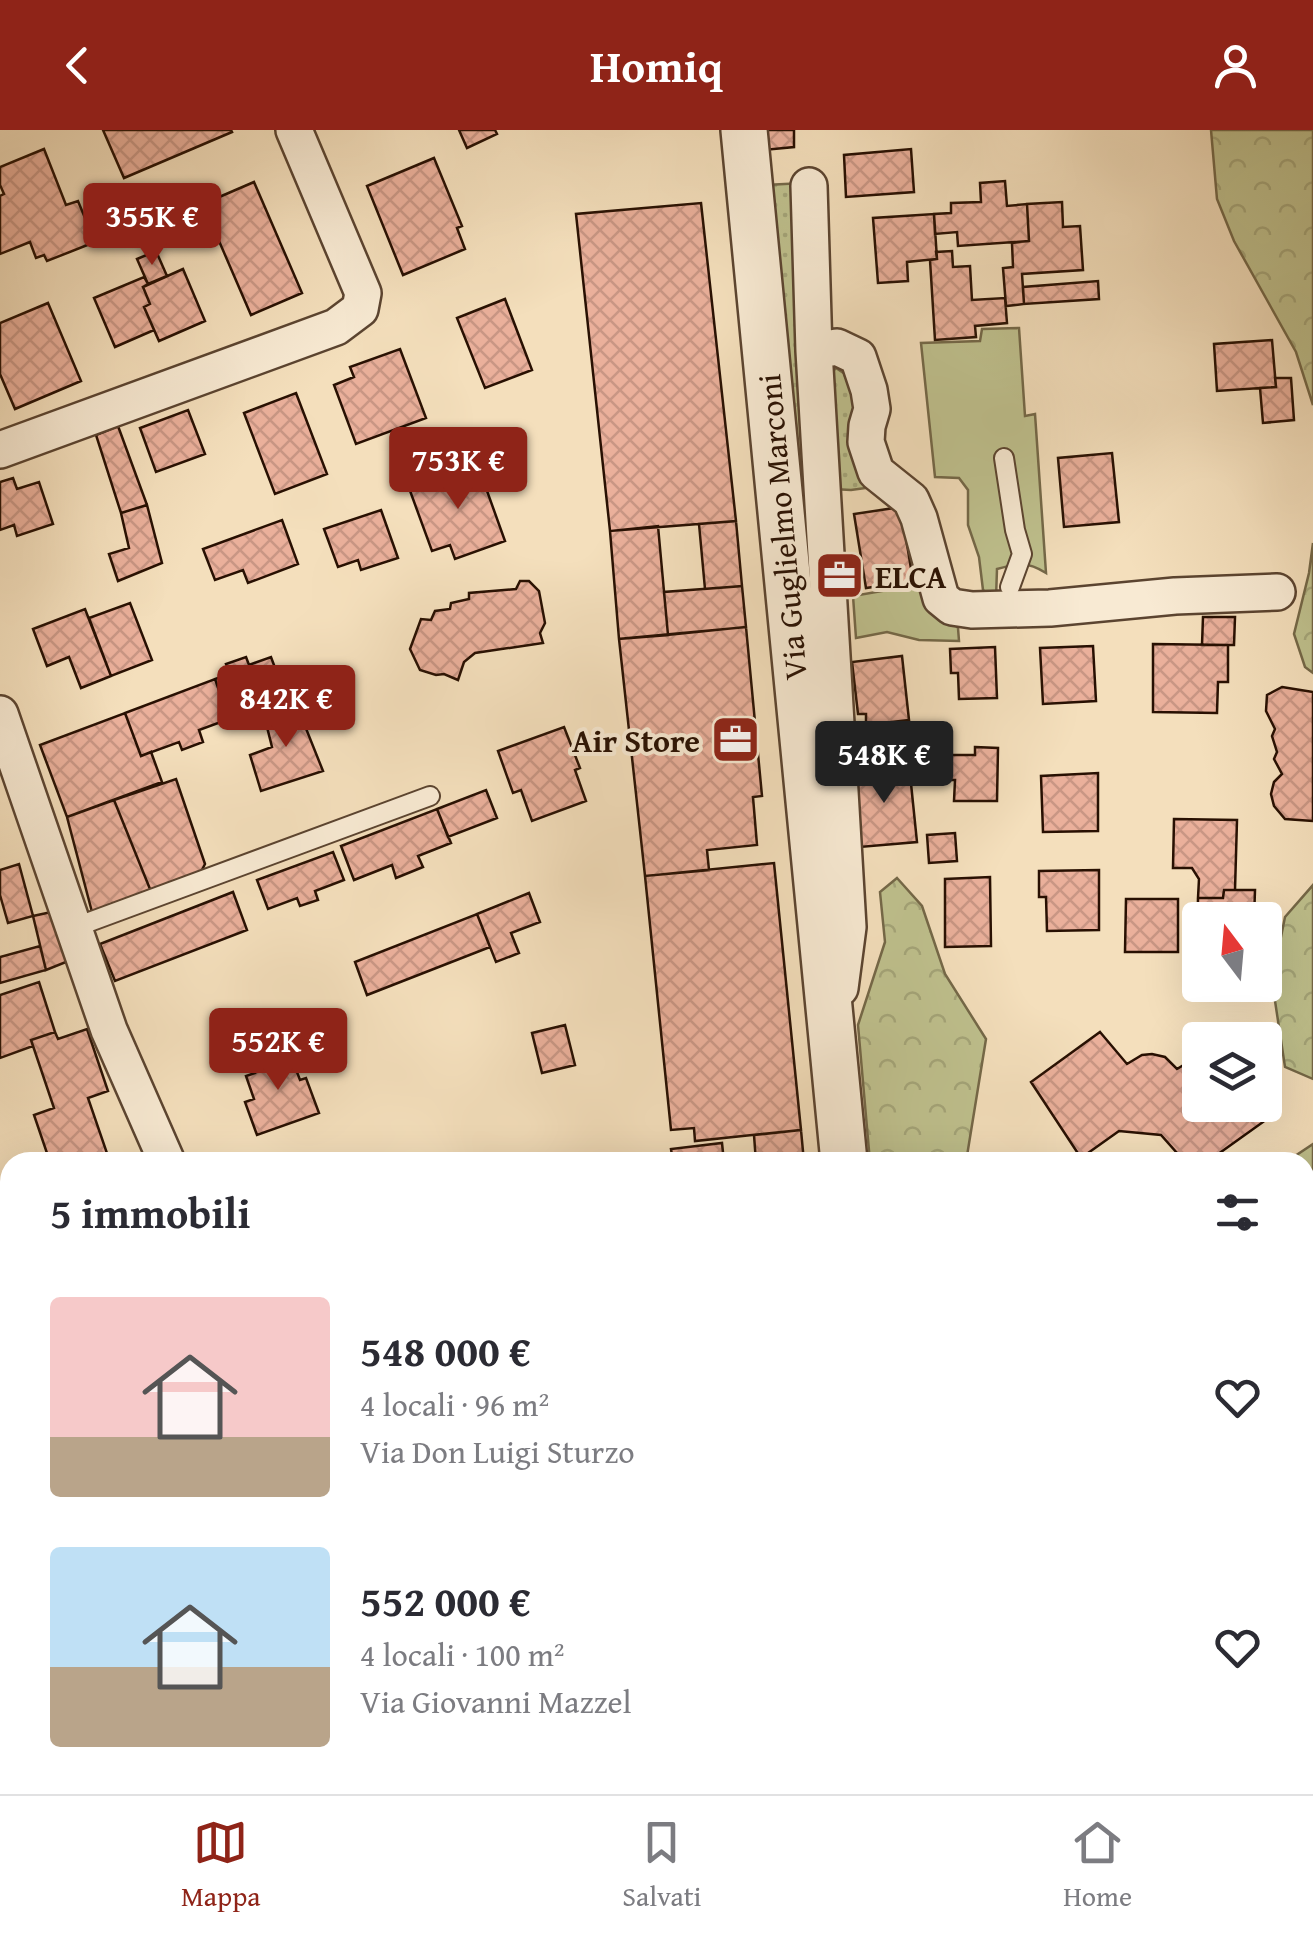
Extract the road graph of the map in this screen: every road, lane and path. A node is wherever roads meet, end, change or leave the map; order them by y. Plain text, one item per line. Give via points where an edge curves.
1 (294, 130) edge
2 (744, 130) edge
3 (808, 186) dead end
4 (814, 351) junction
5 (0, 450) edge
6 (1004, 458) dead end
7 (1010, 586) dead end
8 (1277, 592) dead end
9 (0, 714) edge
10 (430, 796) dead end
11 (74, 928) junction
12 (832, 1048) junction
13 (163, 1152) edge
14 (843, 1152) edge

1 - 5 street via 363,293 360,309 336,327
2 - 12 street, Via Guglielmo Marconi
3 - 4 street
4 - 8 street via 836,347 858,357 872,409 866,442 876,472 911,500 942,598 952,607 1050,608
4 - 12 street via 848,927
6 - 7 lane via 1022,554
9 - 11 street
10 - 11 lane
11 - 13 street
12 - 14 street, Via Guglielmo Marconi

